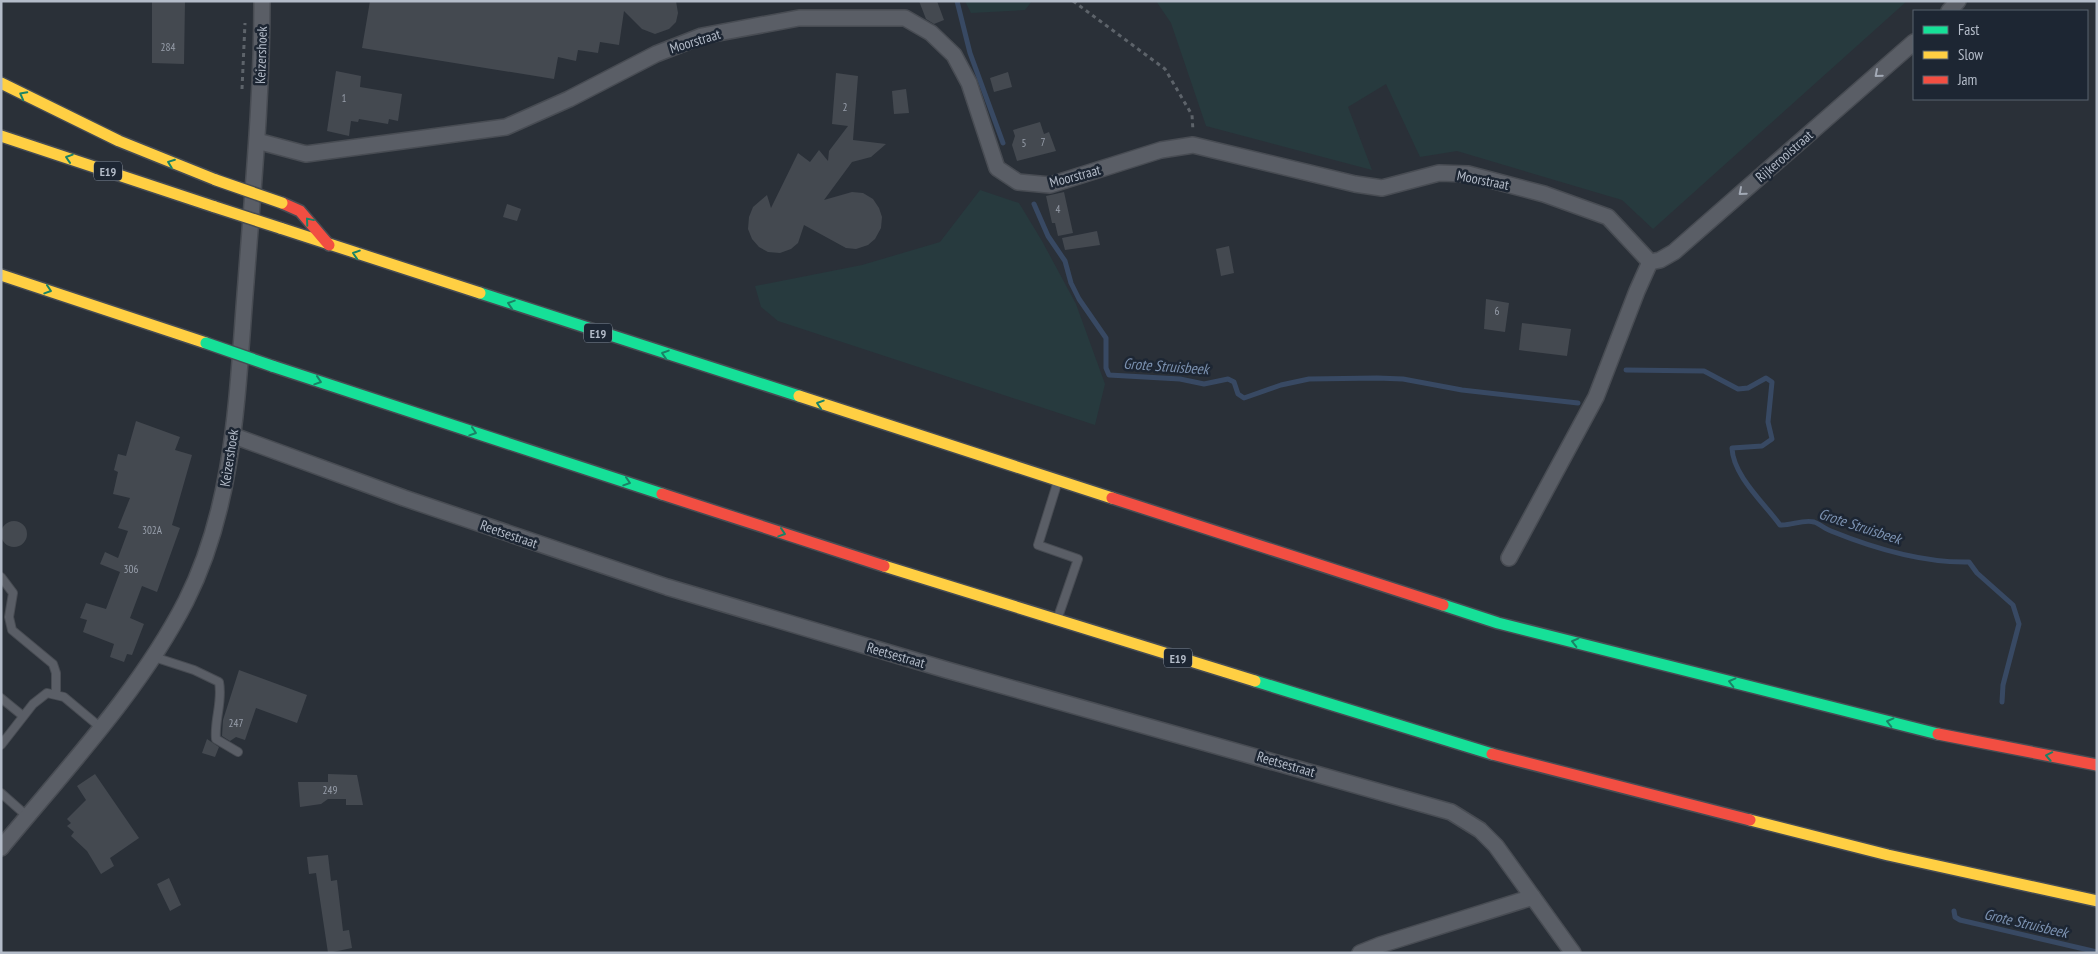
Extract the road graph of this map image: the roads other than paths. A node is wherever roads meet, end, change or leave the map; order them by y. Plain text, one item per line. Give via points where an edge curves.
1 (262, 1) edge
2 (1913, 43) edge
3 (1, 83) edge
4 (1, 136) edge
5 (257, 141) junction
6 (330, 246) junction
7 (1650, 262) junction
8 (1, 275) edge
9 (234, 436) junction
10 (1059, 480) junction
11 (1509, 558) dead end
12 (1, 577) edge
13 (1057, 620) junction
14 (154, 657) junction
15 (56, 694) junction
16 (1, 698) edge
17 (23, 716) junction
18 (100, 728) junction
19 (1, 745) edge
20 (238, 752) dead end
21 (2097, 765) edge
22 (1, 793) edge
23 (27, 816) junction
24 (1, 848) edge
25 (1533, 898) junction
26 (2097, 902) edge
27 (1360, 953) edge
28 (1573, 953) edge

1 - 5 street, Keizershoek
2 -> 7 street, Rijkerooistraat via 1674,252
6 -> 3 highway, bridge via 300,211 119,141
6 -> 4 highway, E19, bridge
5 - 7 street, Moorstraat via 306,154 506,127 656,54 702,36 799,18 905,18 931,33 954,55 969,83 997,168 1018,182 1050,185 1162,150 1192,145 1382,188 1439,173 1478,176 1544,194 1608,217
5 - 9 street, Keizershoek
10 -> 6 highway, E19
7 - 11 street via 1596,396
8 -> 13 highway, E19, bridge via 929,581
9 - 14 street, Keizershoek via 207,552 187,599
9 - 25 street, Reetsestraat via 667,587 946,670 1429,804 1451,812 1480,830 1496,846
10 - 13 lane via 1038,545 1078,559
21 -> 10 highway, E19 via 1924,731 1498,623
12 - 15 lane via 13,593 9,625 53,664
13 - 26 highway, E19 via 1488,753 1888,855
14 - 18 street, Keizershoek
14 - 20 lane via 219,682 216,739
15 - 17 lane via 43,695
15 - 18 lane
16 - 17 lane
17 - 19 lane
18 - 23 street, Keizershoek
22 - 23 lane
23 - 24 street, Keizershoek
25 - 27 street via 1380,944
25 - 28 street, Reetsestraat

